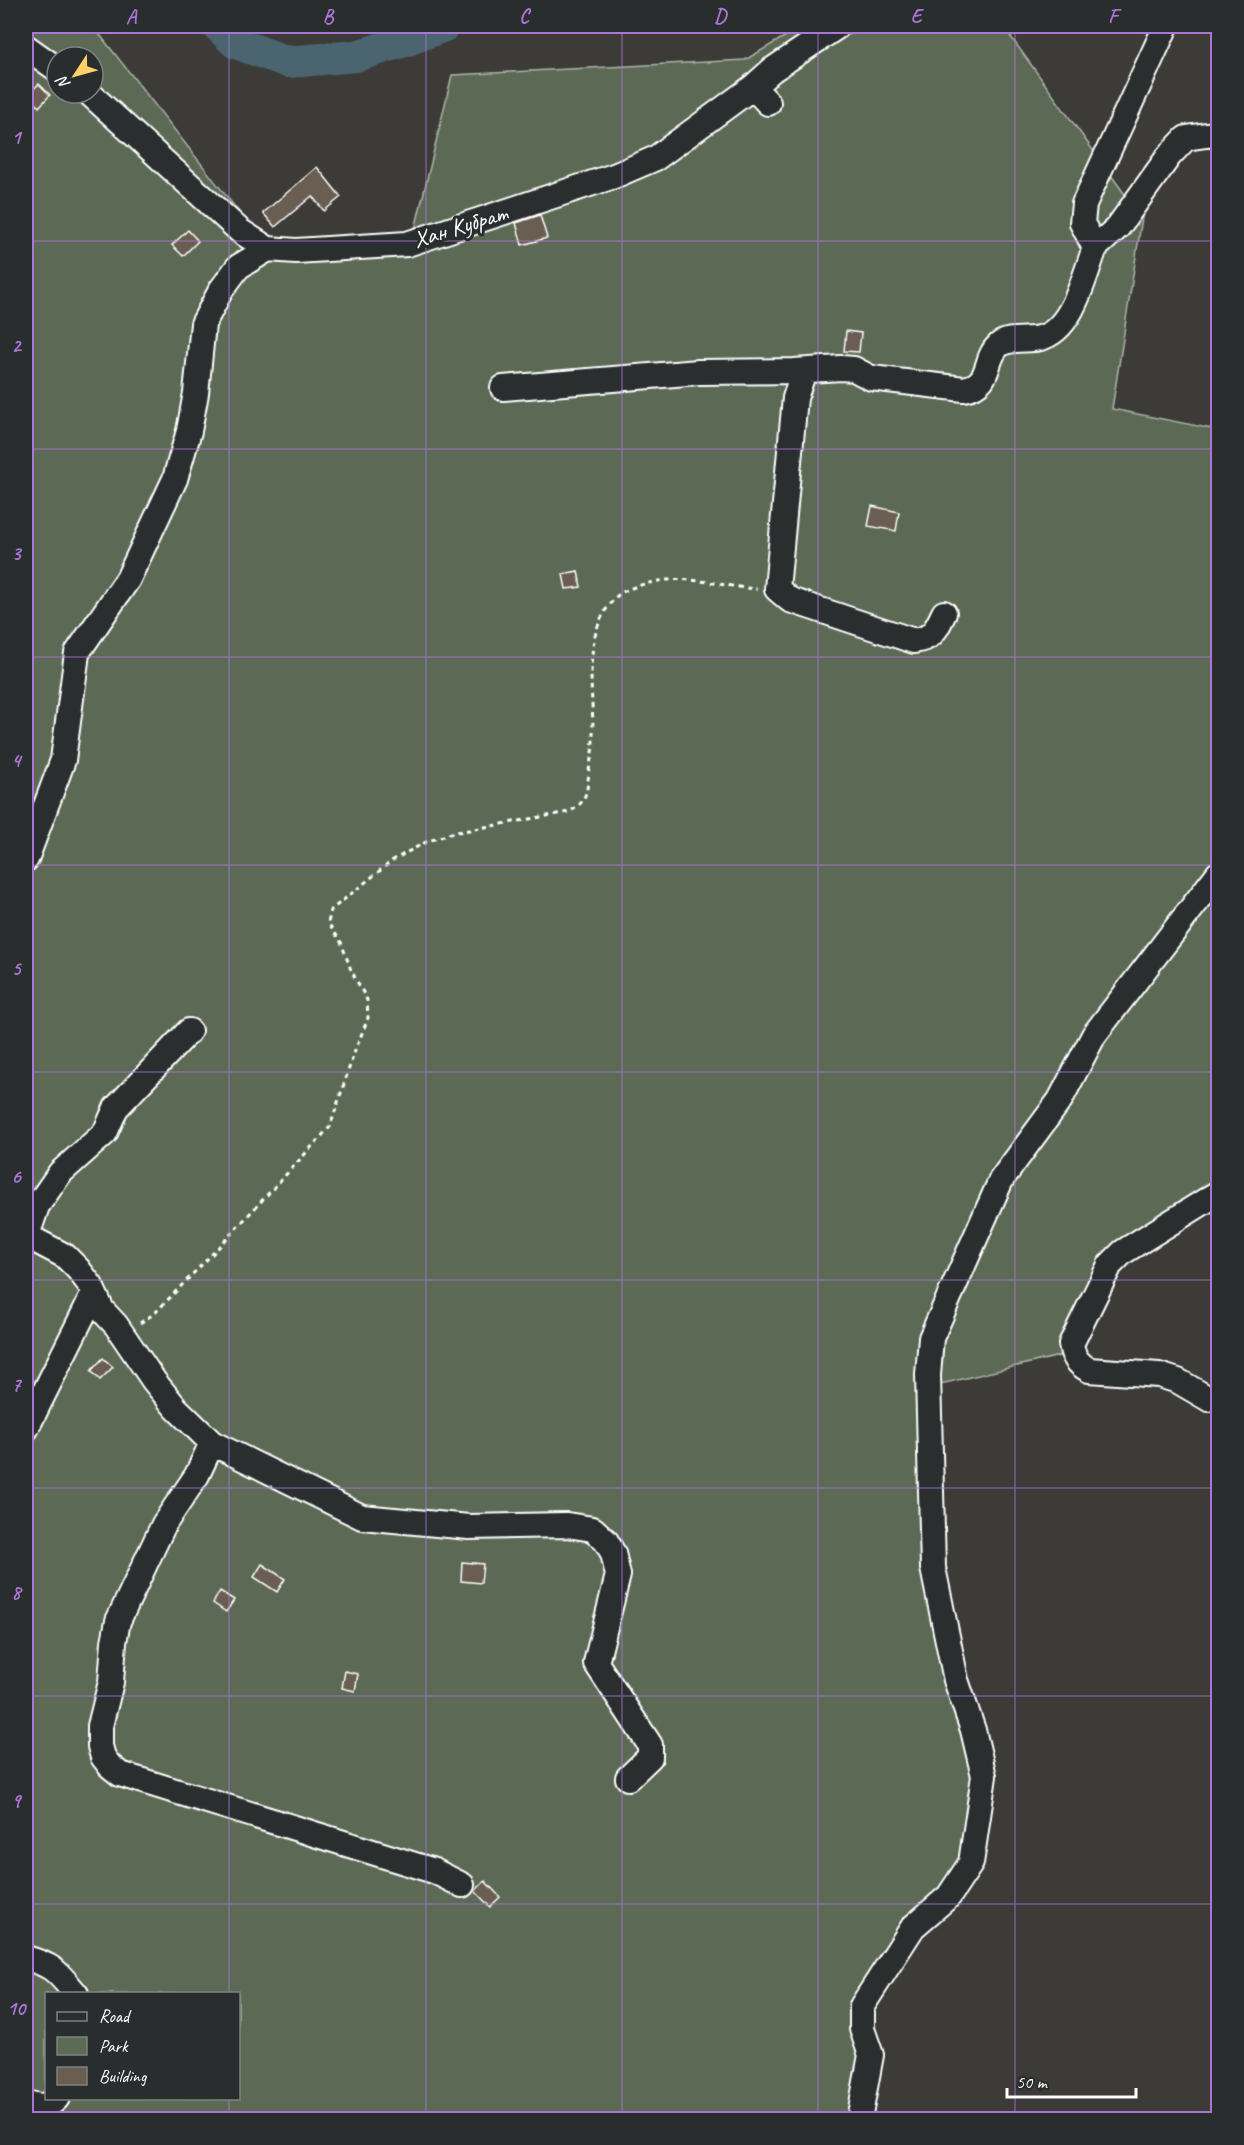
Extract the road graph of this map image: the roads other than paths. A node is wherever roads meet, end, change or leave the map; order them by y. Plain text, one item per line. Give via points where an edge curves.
1 (838, 26) edge
2 (1166, 26) edge
3 (26, 47) edge
4 (45, 60) edge
5 (102, 105) edge
6 (1216, 136) edge
7 (1095, 248) junction
8 (268, 249) junction
9 (804, 370) junction
10 (503, 388) dead end
11 (944, 613) dead end
12 (26, 859) edge
13 (1218, 873) edge
14 (189, 1031) dead end
15 (1218, 1193) edge
16 (26, 1237) edge
17 (94, 1293) junction
18 (1209, 1399) dead end
19 (26, 1429) edge
20 (212, 1443) junction
21 (628, 1778) dead end
22 (462, 1885) dead end
23 (26, 1958) edge
24 (74, 1992) edge
25 (55, 2100) edge
26 (26, 2103) edge
27 (859, 2120) edge

1 - 8 street, Хан Кубрат via 772,70 761,95 656,158 614,176 407,244 296,251
2 - 7 street via 1084,204 1082,223
3 - 4 street
5 - 8 street, Хан Кубрат via 240,231
6 - 7 street via 1186,138 1118,227
7 - 9 street via 1063,324 1054,333 1040,338 1002,343 995,350 984,379 973,387 871,378 854,369
8 - 12 street via 237,267 203,324 196,393 175,479 128,579 77,653 63,760
9 - 10 street via 699,372
9 - 11 street via 795,398 777,589 790,600 914,641 933,634
13 - 27 street via 1094,1035 1060,1100 1001,1180 931,1338 928,1375 933,1568 956,1680 984,1776 971,1863 949,1896 913,1927 862,2006 862,2029 871,2055
14 - 16 street via 116,1108 105,1133 60,1173 37,1206
15 - 18 street via 1123,1252 1110,1265 1071,1344 1080,1365 1089,1370 1159,1375
16 - 17 street via 65,1256
17 - 19 street
17 - 20 street via 154,1381
20 - 21 street via 362,1517 469,1527 567,1525 593,1529 613,1553 618,1575 596,1663 650,1745 650,1757
20 - 22 street via 197,1475 164,1524 118,1621 111,1682 100,1726 103,1756 120,1774 434,1871
23 - 24 street via 53,1968
25 - 26 street via 40,2107

